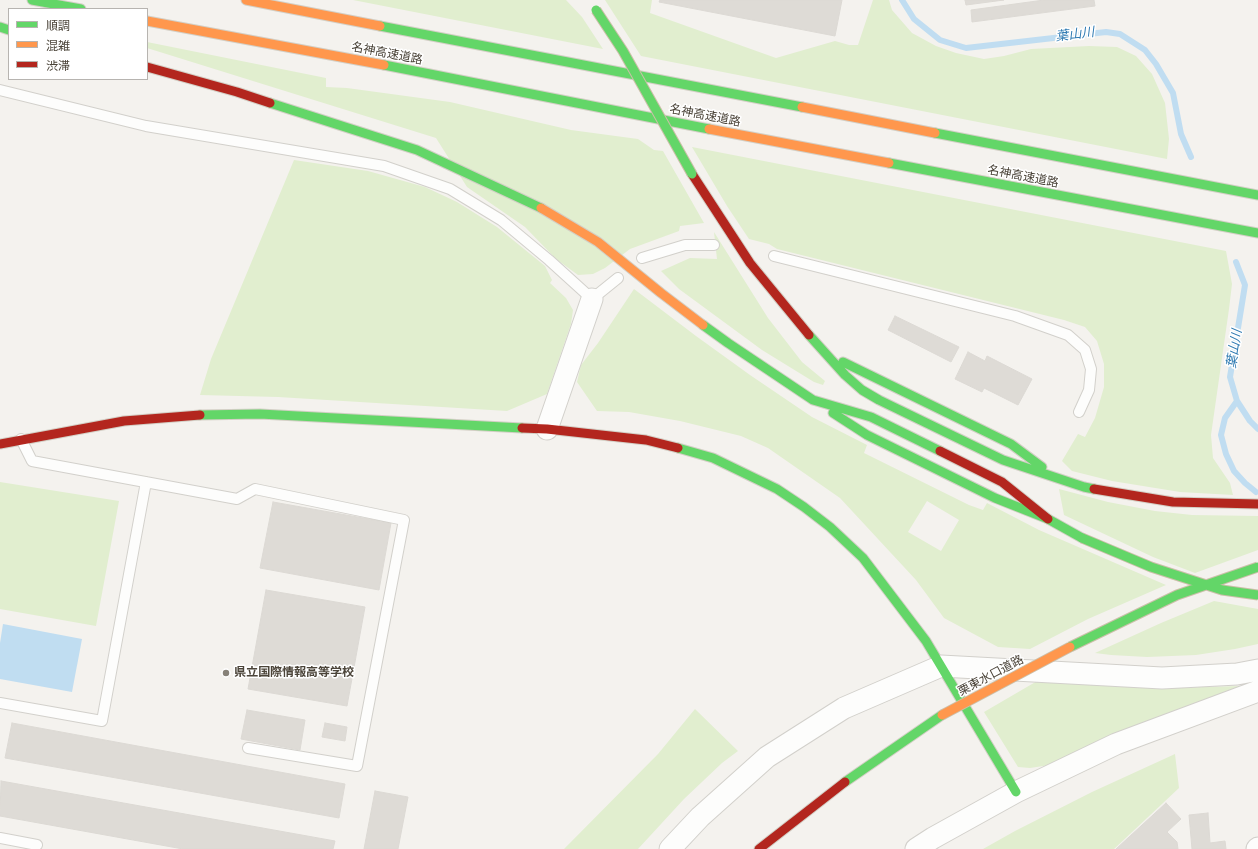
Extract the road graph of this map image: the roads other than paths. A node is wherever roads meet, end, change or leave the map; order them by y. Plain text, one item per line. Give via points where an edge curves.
1 (32, 0) edge
2 (246, 0) edge
3 (76, 8) edge
4 (594, 8) dead end
5 (148, 21) edge
6 (148, 67) edge
7 (0, 90) edge
8 (1258, 195) edge
9 (1258, 233) edge
10 (714, 244) dead end
11 (774, 256) dead end
12 (642, 258) dead end
13 (618, 278) dead end
14 (592, 299) junction
15 (827, 354) junction
16 (813, 400) junction
17 (1079, 412) dead end
18 (546, 429) junction
19 (21, 439) junction
20 (0, 444) edge
21 (1054, 476) junction
22 (146, 482) junction
23 (1258, 504) edge
24 (1048, 519) junction
25 (1258, 567) edge
26 (1258, 595) edge
27 (941, 666) junction
28 (1258, 670) edge
29 (1258, 691) edge
30 (0, 702) edge
31 (248, 748) dead end
32 (1016, 792) junction
33 (0, 838) edge
34 (19, 845) edge
35 (37, 845) dead end
36 (670, 849) edge
37 (759, 849) edge
38 (916, 849) edge

1 - 3 main road
2 - 8 main road
4 - 15 main road, bridge via 623,51 692,174 750,263
5 - 9 main road, 名神高速道路
6 - 16 main road via 237,92 417,150 542,208 598,242 728,343
7 - 14 lane via 146,126 384,166 450,189 501,220
10 - 12 lane via 685,245
11 - 17 lane via 1015,316 1068,335 1085,350 1091,369 1089,390
13 - 14 lane
14 - 18 street
15 - 21 main road via 1011,444
15 - 21 main road via 862,390 879,400 1003,460
16 - 24 main road via 867,435 995,498
16 - 24 main road via 871,417 1002,482
18 - 19 main road via 260,414 186,415 124,421
18 - 27 main road via 646,440 713,458 777,489 830,526 863,558 922,635
19 - 20 main road
19 - 22 lane via 32,461
21 - 23 main road via 1084,487 1173,502
22 - 30 lane via 102,721
22 - 31 lane via 237,499 255,489 404,520 357,766
24 - 26 main road, bridge via 1082,538 1151,567 1222,590
25 - 37 main road, 栗東水口道路, bridge via 1177,595 1072,646 942,715 842,784
27 - 28 street via 1162,678 1237,674
27 - 32 main road
27 - 36 street via 844,708 767,757 700,817
29 - 32 street via 1116,744
32 - 38 street
33 - 34 lane
34 - 35 lane

